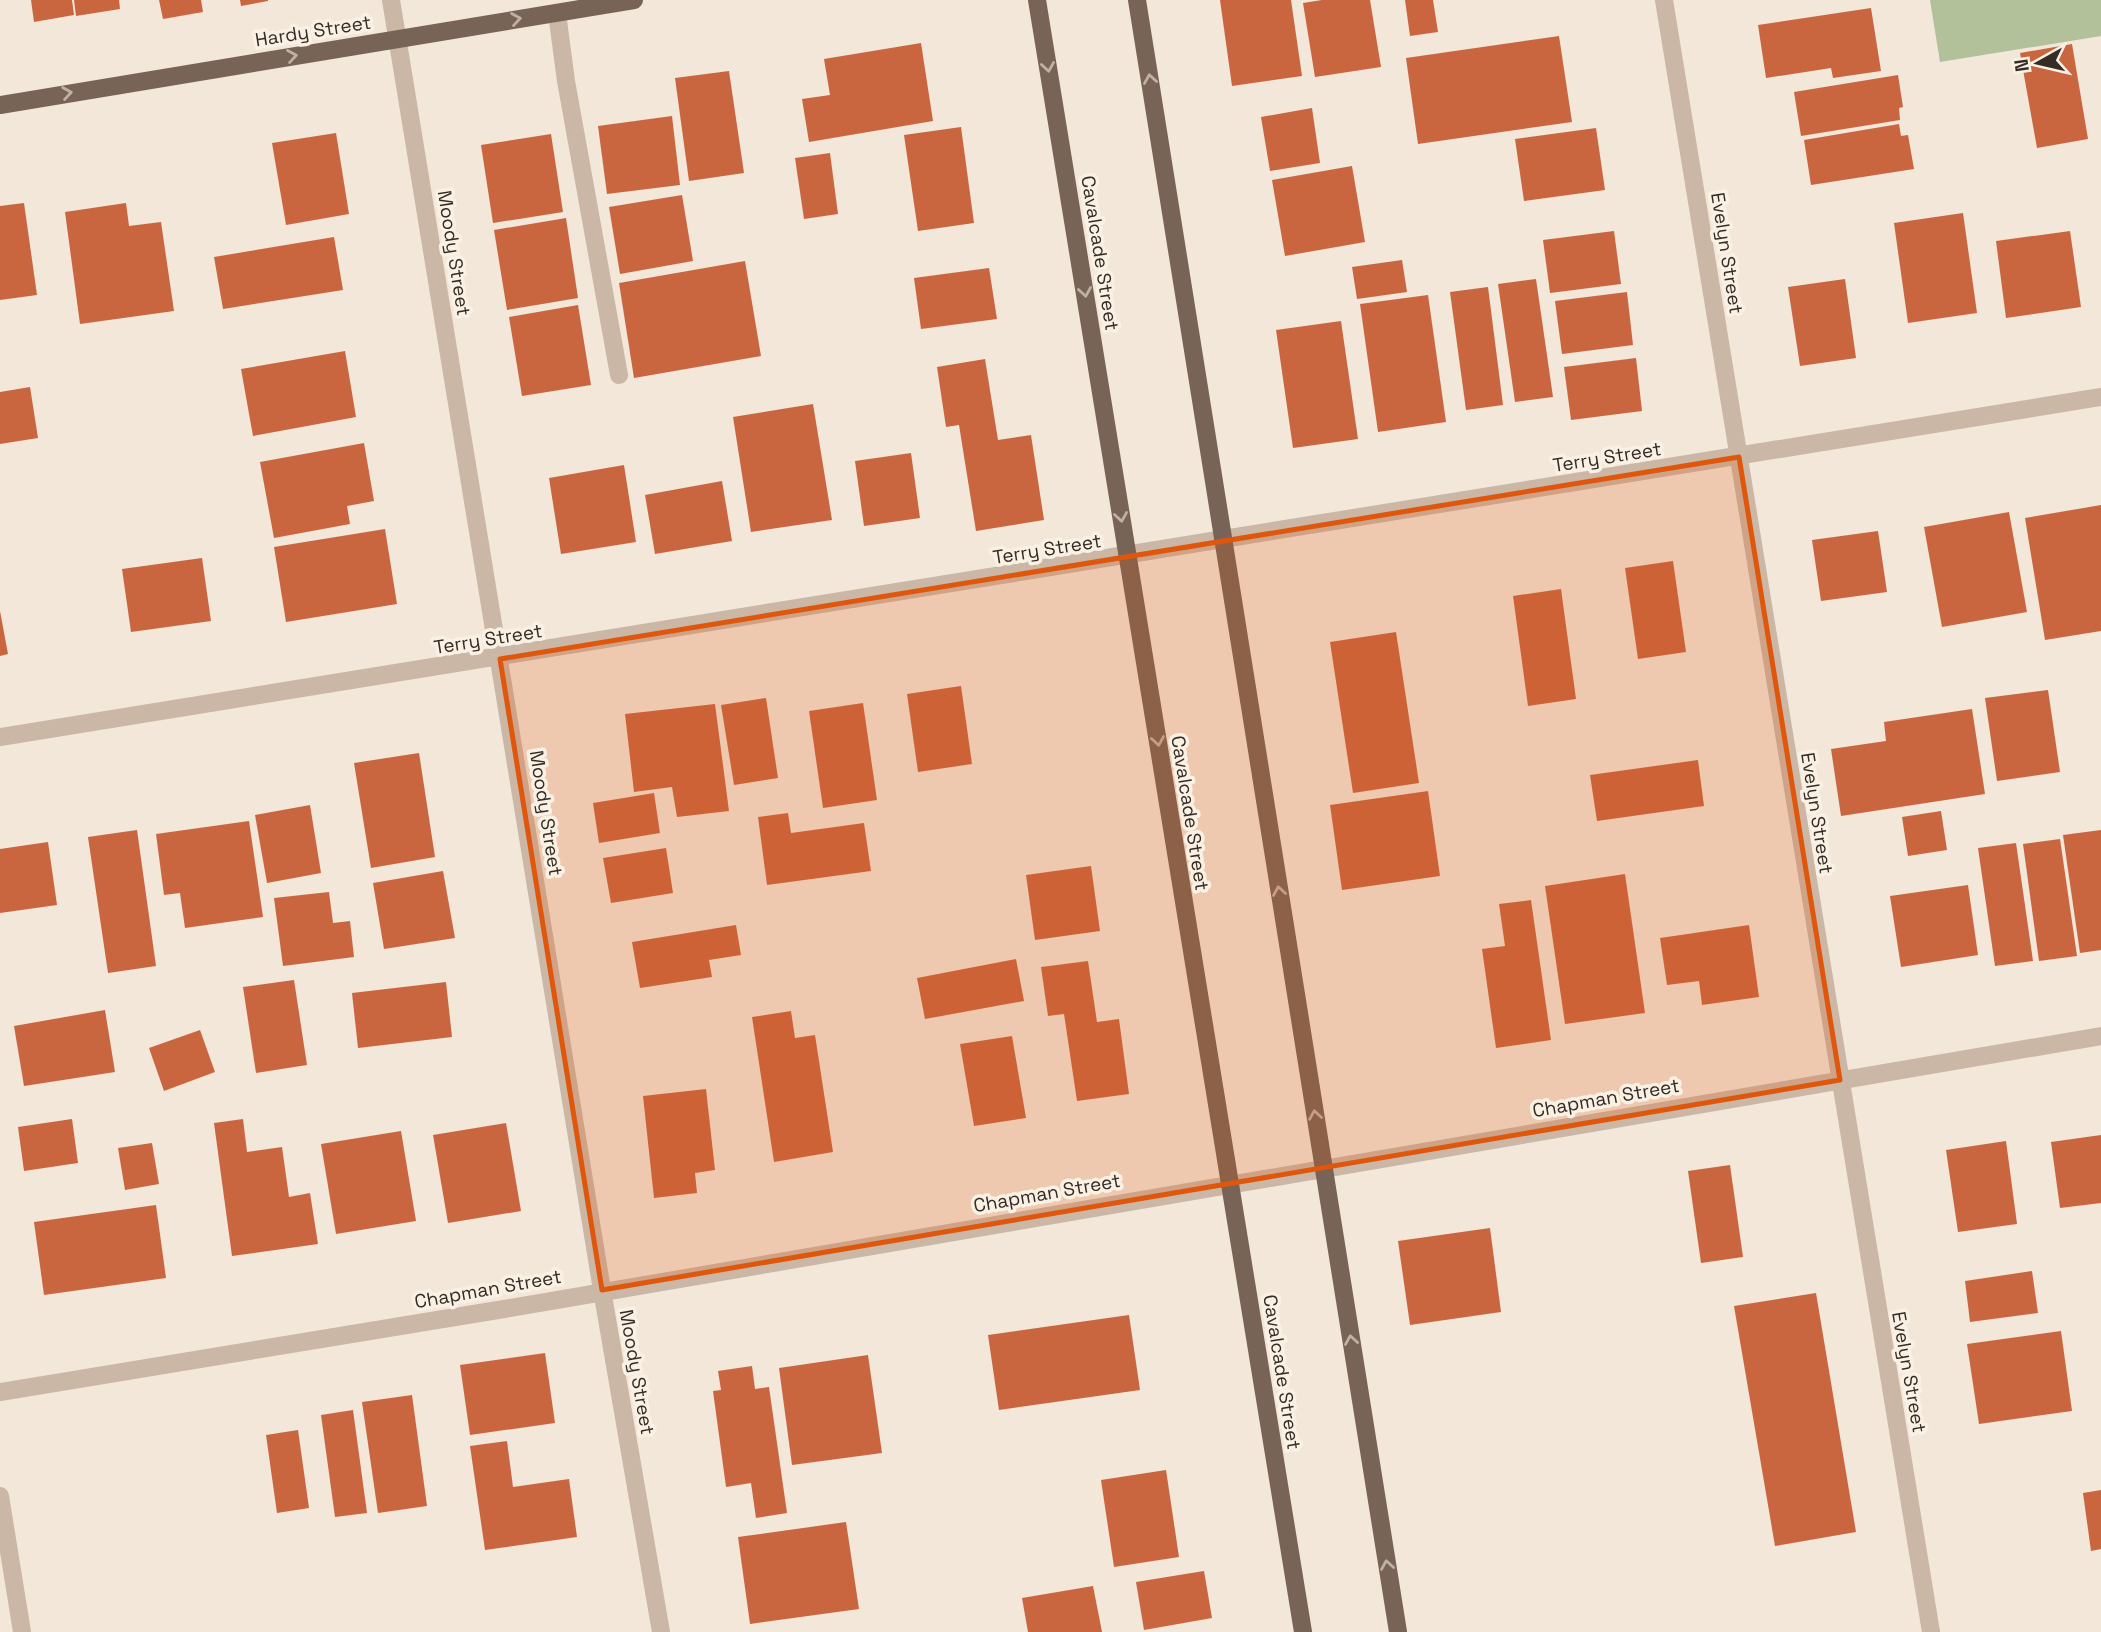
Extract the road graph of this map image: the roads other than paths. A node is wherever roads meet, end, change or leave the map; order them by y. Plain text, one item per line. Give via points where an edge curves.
1 (391, 0) edge
2 (634, 0) edge
3 (1037, 0) edge
4 (1137, 0) edge
5 (1664, 0) edge
6 (557, 13) junction
7 (397, 38) junction
8 (0, 104) edge
9 (619, 375) dead end
10 (2101, 397) edge
11 (1739, 457) junction
12 (1224, 541) junction
13 (1128, 557) junction
14 (500, 659) junction
15 (0, 737) edge
16 (2101, 1036) edge
17 (1839, 1080) junction
18 (1323, 1167) junction
19 (1230, 1182) junction
20 (602, 1290) junction
21 (0, 1392) edge
22 (0, 1496) edge
23 (22, 1632) edge
24 (661, 1632) edge
25 (1303, 1632) edge
26 (1398, 1632) edge
27 (1931, 1632) edge

1 - 7 street, Moody Street
2 - 6 main road, Hardy Street
3 -> 13 main road, Cavalcade Street
12 -> 4 main road
5 - 11 street, Evelyn Street
7 -> 6 main road, Hardy Street
6 - 9 street
8 -> 7 main road, Hardy Street
7 - 14 street, Moody Street
10 - 11 street, Terry Street
11 - 12 street, Terry Street
11 - 17 street, Evelyn Street
12 - 13 street, Terry Street
18 -> 12 main road
13 - 14 street, Terry Street
13 -> 19 main road, Cavalcade Street
14 - 15 street, Terry Street
14 - 20 street, Moody Street
16 - 17 street, Chapman Street
17 - 18 street, Chapman Street
17 - 27 street, Evelyn Street
18 - 19 street, Chapman Street
26 -> 18 main road
19 - 20 street, Chapman Street
19 - 25 main road, Cavalcade Street
20 - 21 street, Chapman Street
20 - 24 street, Moody Street
22 - 23 street

